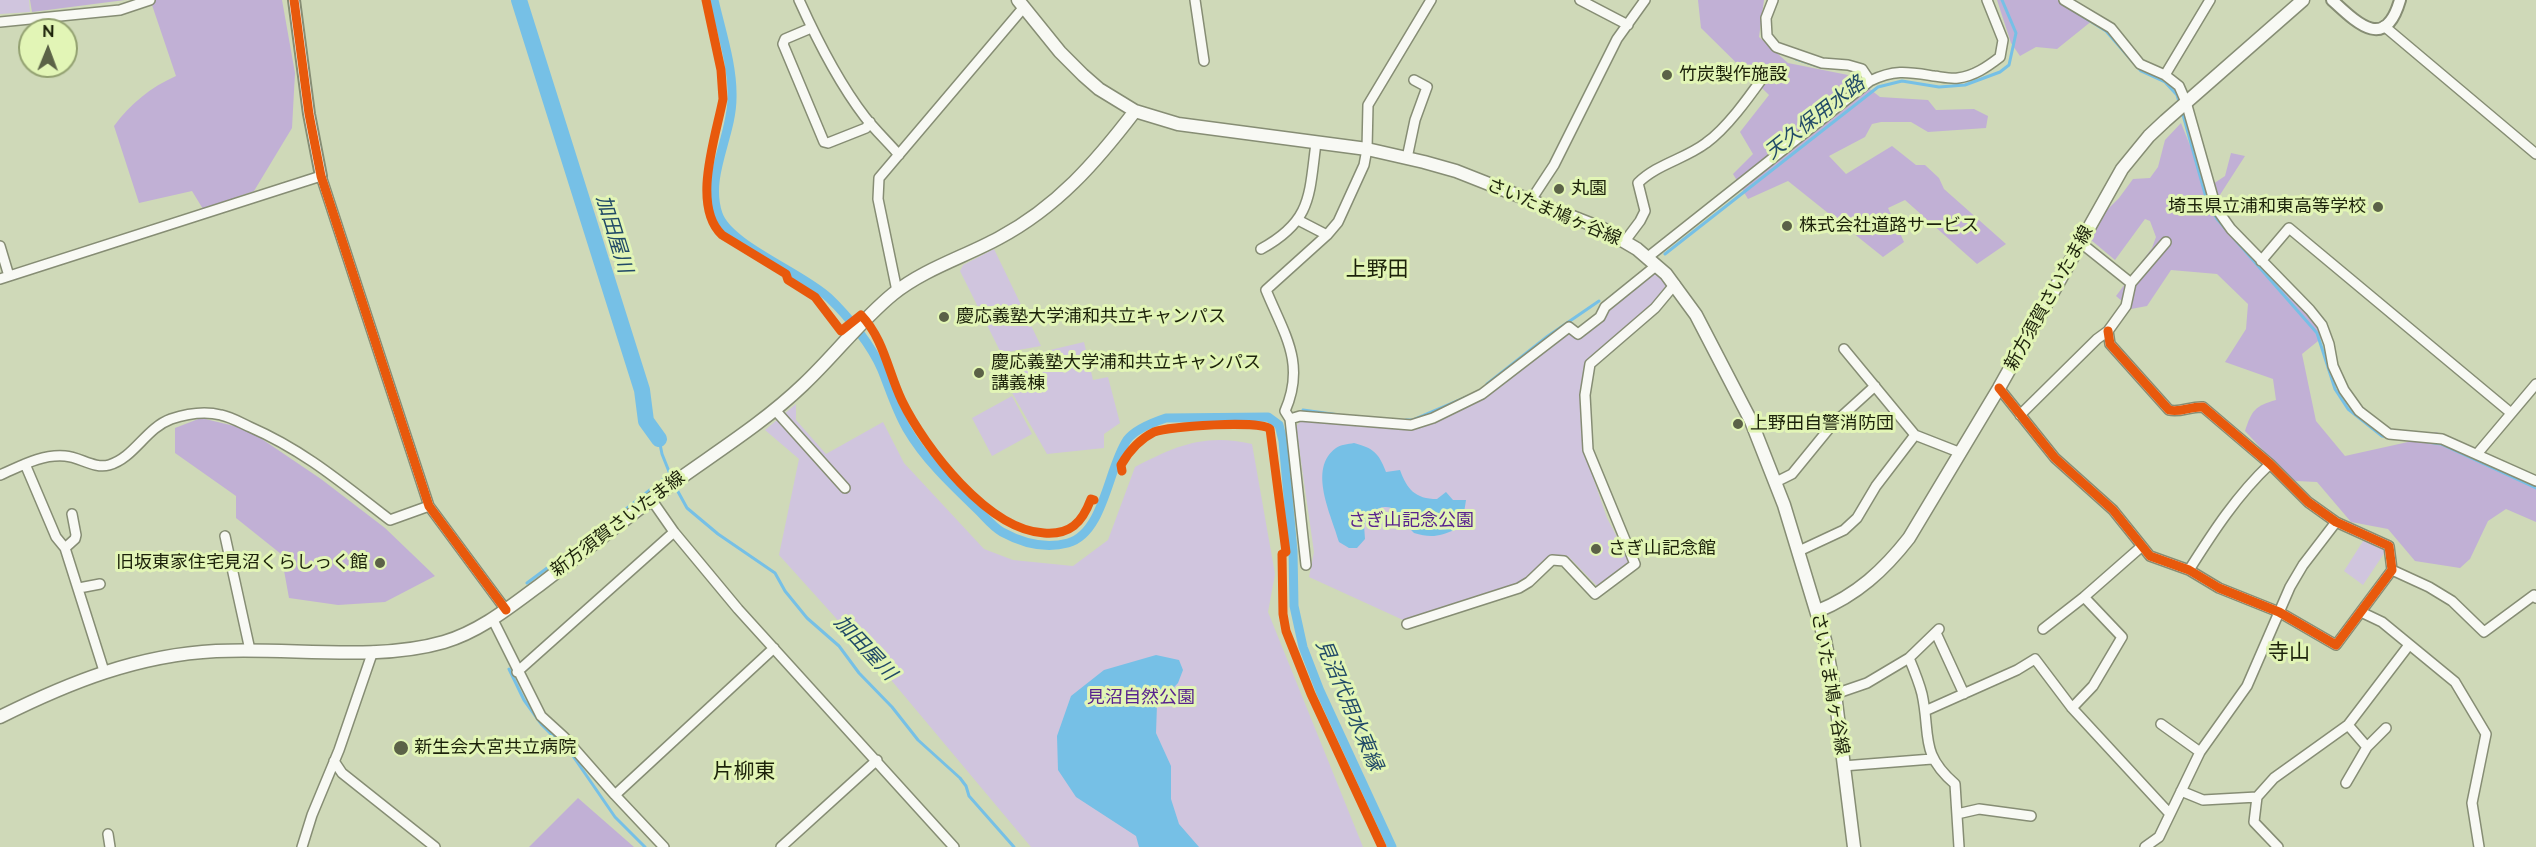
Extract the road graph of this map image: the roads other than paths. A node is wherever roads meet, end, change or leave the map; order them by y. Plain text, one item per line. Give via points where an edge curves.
1 (150, 0) edge
2 (294, 0) edge
3 (799, 0) edge
4 (1195, 0) edge
5 (1431, 0) edge
6 (1580, 0) edge
7 (1645, 0) edge
8 (1773, 0) edge
9 (1987, 0) edge
10 (2064, 0) edge
11 (2210, 0) edge
12 (2303, 0) edge
13 (2332, 0) edge
14 (2400, 0) edge
15 (1021, 4) edge
16 (119, 5) edge
17 (0, 22) edge
18 (1628, 25) junction
19 (2384, 26) junction
20 (811, 27) junction
21 (1204, 61) dead end
22 (1764, 75) dead end
23 (2165, 75) junction
24 (1414, 80) dead end
25 (1870, 81) junction
26 (2186, 102) junction
27 (1136, 111) junction
28 (870, 122) junction
29 (1316, 143) junction
30 (1367, 149) junction
31 (2536, 154) edge
32 (899, 155) junction
33 (1407, 158) junction
34 (321, 176) junction
35 (1531, 201) junction
36 (1298, 220) junction
37 (1327, 235) junction
38 (1625, 241) junction
39 (2166, 242) dead end
40 (2081, 243) junction
41 (0, 246) edge
42 (1261, 249) dead end
43 (1653, 261) junction
44 (2261, 261) junction
45 (5, 278) edge
46 (2131, 283) junction
47 (1675, 284) junction
48 (897, 291) junction
49 (2108, 331) junction
50 (1844, 349) dead end
51 (2536, 384) edge
52 (1875, 386) junction
53 (1999, 388) junction
54 (775, 410) junction
55 (2511, 413) junction
56 (2020, 415) junction
57 (1290, 419) junction
58 (1915, 435) junction
59 (1960, 453) junction
60 (2478, 454) junction
61 (25, 464) junction
62 (2270, 464) junction
63 (0, 475) edge
64 (2536, 481) edge
65 (1776, 482) junction
66 (845, 488) dead end
67 (651, 499) junction
68 (429, 506) junction
69 (72, 514) dead end
70 (2336, 522) junction
71 (674, 532) junction
72 (225, 536) dead end
73 (2141, 547) junction
74 (66, 548) junction
75 (1799, 551) junction
76 (1306, 565) dead end
77 (2189, 570) junction
78 (2392, 570) junction
79 (100, 584) dead end
80 (79, 588) junction
81 (2084, 597) junction
82 (2536, 598) edge
83 (506, 610) junction
84 (1818, 611) junction
85 (2279, 612) junction
86 (2361, 612) junction
87 (492, 620) junction
88 (1407, 624) dead end
89 (2043, 630) dead end
90 (2409, 645) junction
91 (774, 648) junction
92 (250, 650) junction
93 (373, 651) junction
94 (1909, 658) junction
95 (104, 671) junction
96 (517, 672) junction
97 (1835, 694) junction
98 (1964, 694) junction
99 (2072, 708) junction
100 (1925, 711) junction
101 (0, 717) edge
102 (2161, 724) dead end
103 (2348, 725) junction
104 (2386, 728) dead end
105 (2367, 747) junction
106 (2200, 752) junction
107 (1932, 759) junction
108 (877, 760) junction
109 (334, 761) junction
110 (1843, 766) junction
111 (2346, 783) dead end
112 (2181, 791) junction
113 (615, 795) junction
114 (2257, 797) junction
115 (1957, 814) junction
116 (2170, 814) junction
117 (2031, 816) dead end
118 (108, 834) dead end
119 (110, 847) edge
120 (302, 847) edge
121 (435, 847) edge
122 (664, 847) edge
123 (781, 847) edge
124 (954, 847) edge
125 (1854, 847) edge
126 (1959, 847) edge
127 (2145, 847) edge
128 (2278, 847) edge
129 (2479, 847) edge

1 - 16 street
2 - 34 street
3 - 20 street
4 - 21 street
5 - 30 street via 1368,105
6 - 18 street
7 - 18 street
8 - 25 street via 1766,18 1767,36 1776,47 1822,63 1862,69
9 - 25 street via 2003,39 2000,57 1987,67 1956,79 1907,72 1887,73
10 - 23 street via 2111,28 2140,64
11 - 23 street
12 - 26 main road, 新方須賀さいたま線
13 - 19 street via 2363,27
14 - 19 street via 2393,20
15 - 27 main road, さいたま鳩ヶ谷線 via 1083,75
15 - 32 street
16 - 17 street
18 - 35 street
19 - 31 street
20 - 28 street
20 - 28 street via 785,39 783,44 824,142 866,128
22 - 38 street via 1705,144 1638,183 1645,211
23 - 26 street via 2179,86
24 - 33 street via 1427,87
25 - 43 street
26 - 40 main road, 新方須賀さいたま線 via 2149,136 2122,169
26 - 44 street via 2216,208
27 - 29 main road, さいたま鳩ヶ谷線 via 1178,124
27 - 48 main road, 新方須賀さいたま線 via 1096,161 1044,210
28 - 32 street
29 - 30 main road, さいたま鳩ヶ谷線
29 - 36 street via 1310,193
30 - 33 main road, さいたま鳩ヶ谷線
30 - 37 street via 1348,203
32 - 48 street via 879,178 877,188
33 - 35 main road, さいたま鳩ヶ谷線 via 1456,171
34 - 45 street
34 - 68 street
35 - 38 main road, さいたま鳩ヶ谷線
36 - 37 street
36 - 42 street via 1282,237
37 - 57 street via 1266,290 1292,352 1294,382 1285,411
38 - 43 main road, さいたま鳩ヶ谷線
39 - 46 street
40 - 46 street
40 - 53 main road, 新方須賀さいたま線
41 - 45 street
43 - 47 main road, さいたま鳩ヶ谷線
43 - 57 street via 1605,307 1600,317 1578,334 1569,327 1482,394 1433,418 1411,425 1300,416
44 - 55 street via 2289,228
44 - 60 street via 2322,325 2333,366 2359,411 2389,434 2442,439
46 - 49 street via 2126,306
47 - 65 main road, さいたま鳩ヶ谷線 via 1696,315 1751,421
47 - 88 street via 1655,308 1590,364 1585,395 1588,450 1635,564 1594,594 1564,561 1552,560 1519,588
48 - 54 main road, 新方須賀さいたま線
49 - 56 street
49 - 62 street via 2110,344 2169,410 2203,408
50 - 52 street
51 - 55 street
52 - 58 street
52 - 65 street via 1832,425 1792,474
53 - 56 street
53 - 59 main road, 新方須賀さいたま線
54 - 66 street
54 - 67 main road, 新方須賀さいたま線
55 - 60 street
56 - 73 street via 2055,459 2113,510
57 - 76 street
58 - 59 street
58 - 75 street via 1857,518 1844,530
59 - 84 main road, 新方須賀さいたま線 via 1894,558 1857,591
60 - 64 street
61 - 63 street
61 - 68 street via 66,456 109,465 159,424 184,416 216,414 316,462 390,520
61 - 74 street via 56,537
62 - 70 street via 2308,502
62 - 77 street via 2241,495
65 - 75 main road, さいたま鳩ヶ谷線
67 - 71 street
67 - 83 main road, 新方須賀さいたま線
68 - 83 street
69 - 74 street via 75,539
70 - 78 street via 2389,546
70 - 85 street via 2303,565
71 - 91 street
71 - 96 street
72 - 92 street
73 - 77 street via 2150,556
73 - 81 street
74 - 80 street
75 - 84 main road, さいたま鳩ヶ谷線
77 - 85 street via 2219,588
78 - 82 street via 2452,601 2484,632
78 - 86 street
79 - 80 street
80 - 95 street
81 - 89 street
81 - 99 street via 2122,637 2093,686
83 - 87 main road, 新方須賀さいたま線
84 - 97 main road, さいたま鳩ヶ谷線
85 - 86 street via 2336,645
85 - 106 street via 2247,686
86 - 90 street via 2382,622
87 - 93 main road, 新方須賀さいたま線 via 448,641 425,647
87 - 96 street
90 - 103 street
90 - 129 street via 2455,682 2486,734 2472,803
91 - 108 street
91 - 113 street
92 - 93 main road, 新方須賀さいたま線
92 - 95 main road, 新方須賀さいたま線 via 162,657
93 - 109 street
94 - 97 street via 1867,683
94 - 98 street via 1937,631
94 - 100 street
95 - 101 main road, 新方須賀さいたま線
96 - 113 street via 541,716
97 - 110 main road, さいたま鳩ヶ谷線
98 - 99 street via 2035,659
98 - 100 street
99 - 116 street
100 - 107 street
102 - 106 street
103 - 105 street
103 - 114 street via 2274,777
104 - 105 street
105 - 111 street
106 - 112 street
107 - 110 street
107 - 115 street via 1955,784
108 - 123 street
108 - 124 street
109 - 120 street
109 - 121 street via 342,773
110 - 125 main road, さいたま鳩ヶ谷線
112 - 114 street via 2203,800
112 - 116 street
113 - 122 street
114 - 128 street via 2253,822
115 - 117 street via 1979,809
115 - 126 street
116 - 127 street via 2159,837
118 - 119 street

